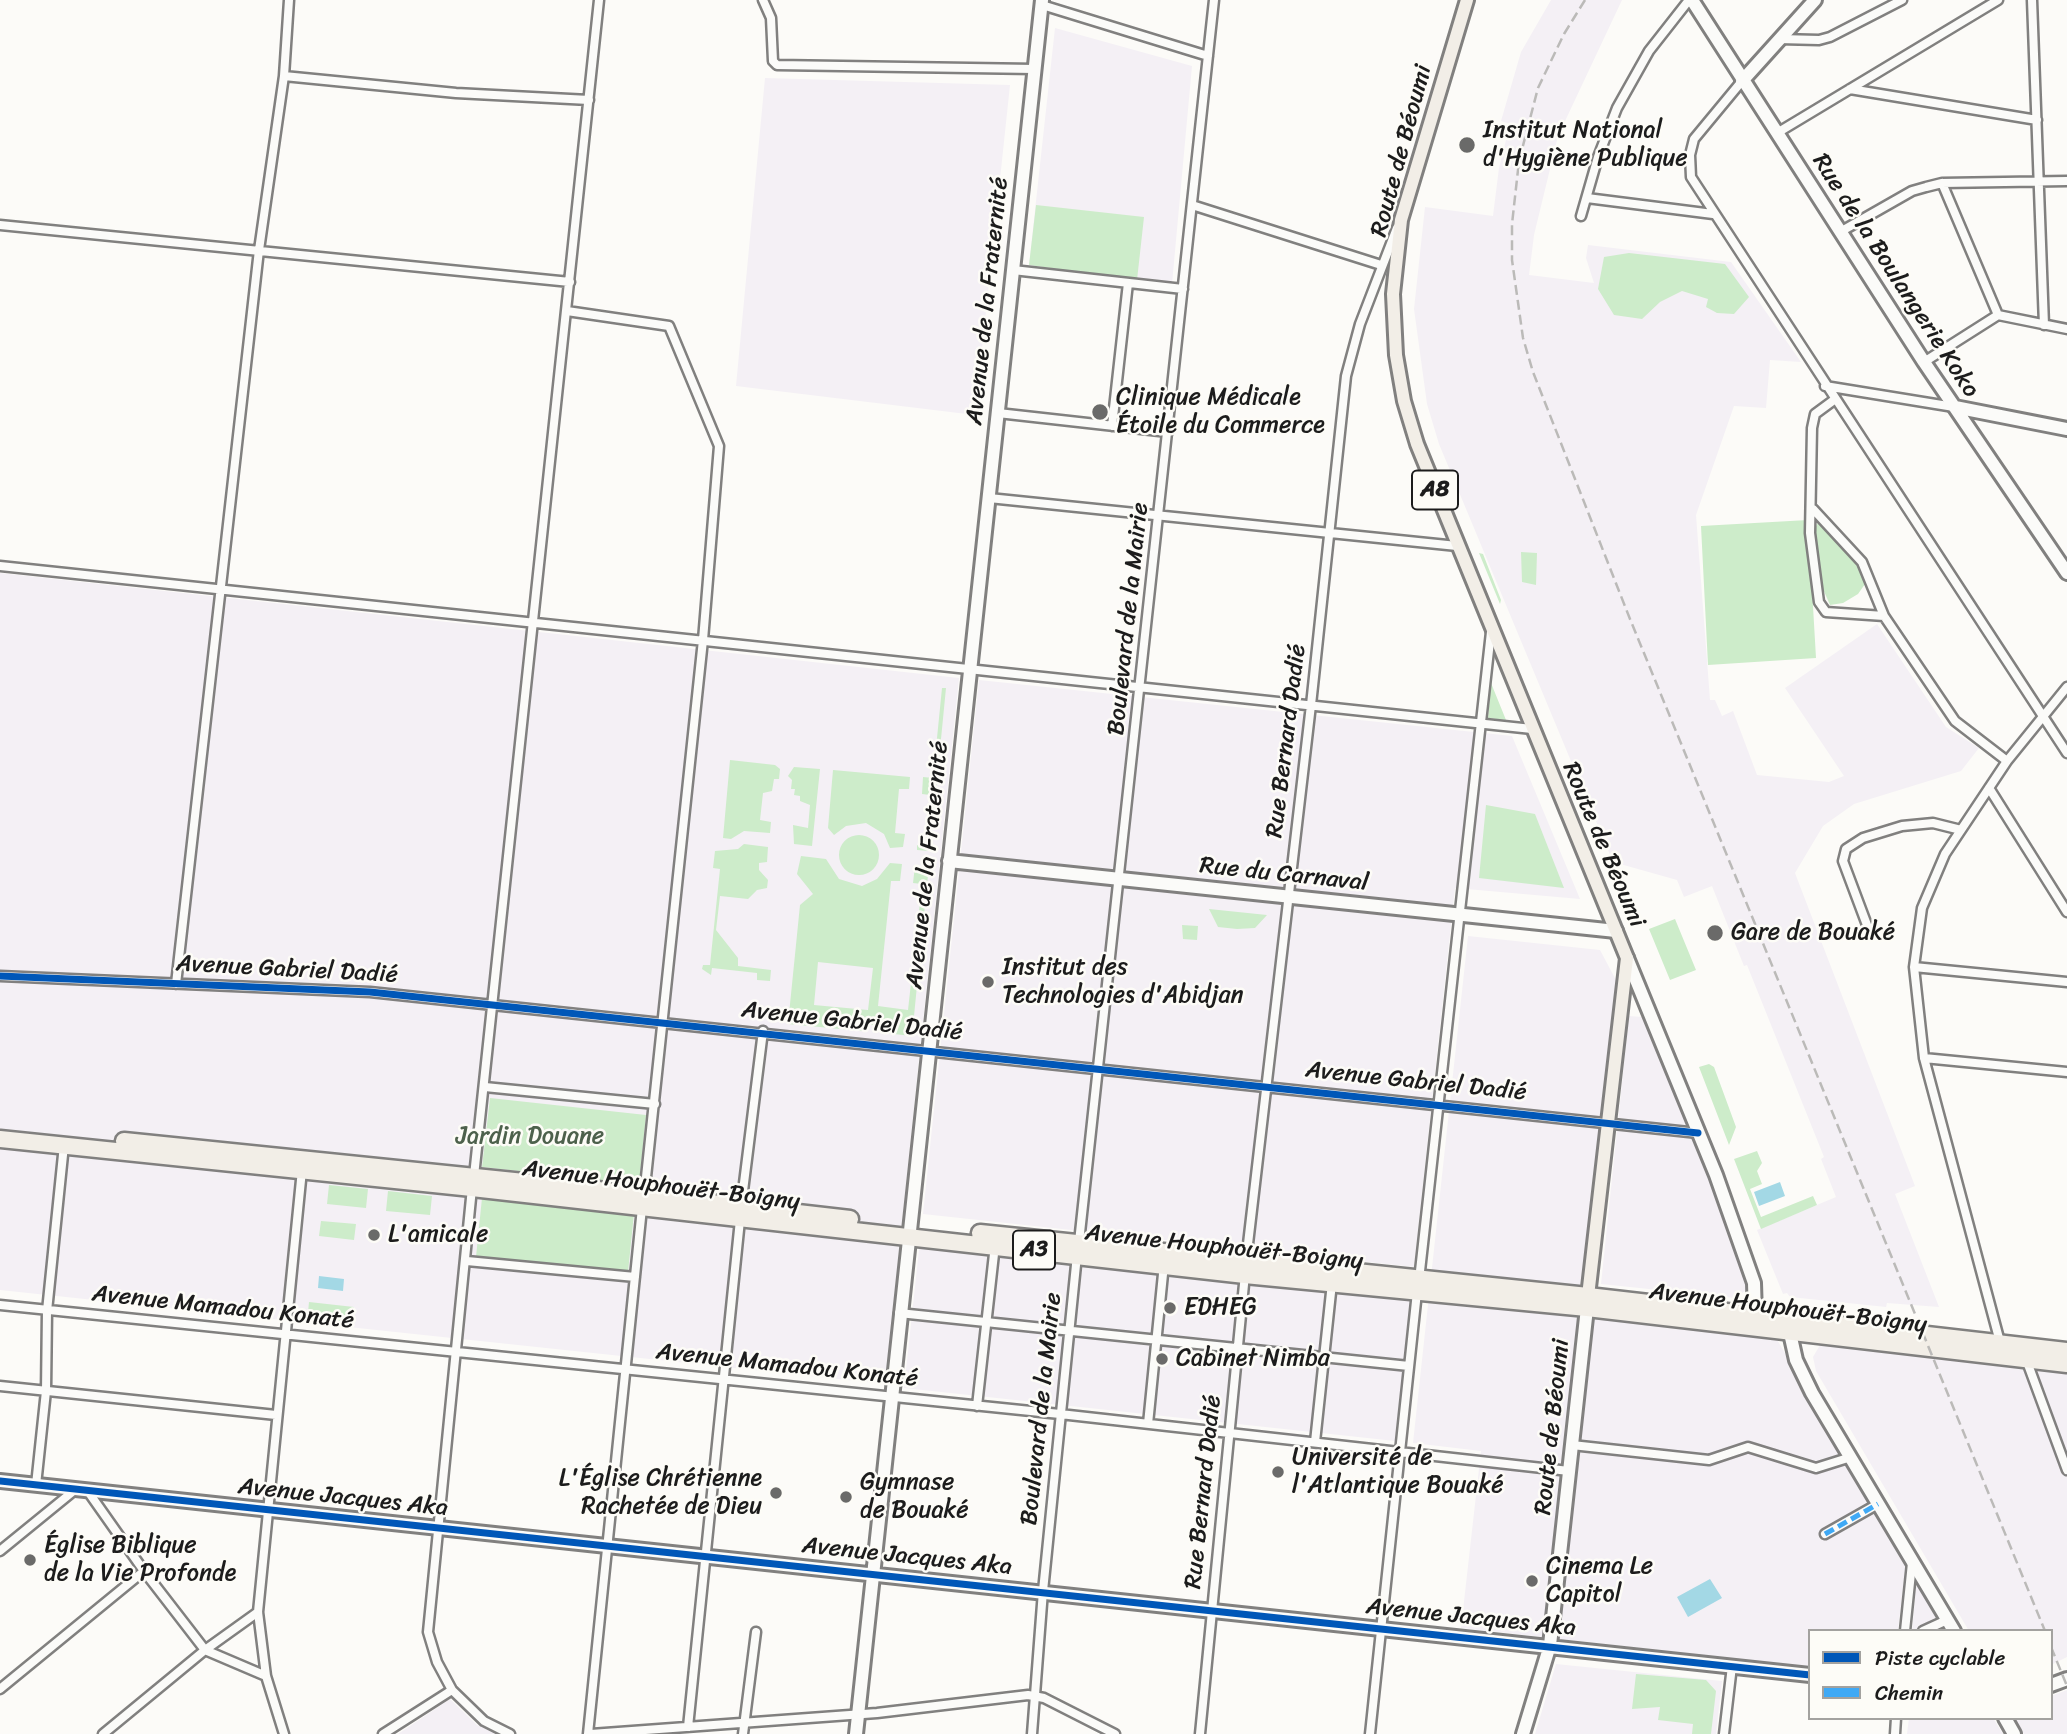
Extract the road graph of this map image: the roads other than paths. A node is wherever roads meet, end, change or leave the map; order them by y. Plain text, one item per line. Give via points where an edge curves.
1 (289, 0) edge
2 (599, 0) edge
3 (763, 0) edge
4 (1214, 0) edge
5 (1467, 0) edge
6 (1690, 0) edge
7 (1815, 0) edge
8 (1902, 0) edge
9 (1998, 0) edge
10 (2032, 0) edge
11 (1042, 2) edge
12 (1779, 39) junction
13 (1208, 57) junction
14 (1034, 69) junction
15 (284, 76) junction
16 (1742, 81) junction
17 (1850, 89) junction
18 (589, 100) junction
19 (2037, 120) junction
20 (1777, 133) junction
21 (2067, 181) edge
22 (2039, 182) junction
23 (1942, 183) junction
24 (1587, 198) junction
25 (1192, 205) junction
26 (1713, 214) junction
27 (1581, 216) dead end
28 (1401, 220) junction
29 (0, 225) edge
30 (1840, 232) junction
31 (259, 250) junction
32 (1381, 265) junction
33 (1013, 270) junction
34 (570, 282) junction
35 (1129, 283) junction
36 (1183, 289) junction
37 (567, 312) junction
38 (1998, 315) junction
39 (2044, 325) junction
40 (2067, 330) edge
41 (1924, 362) junction
42 (1825, 386) junction
43 (1834, 400) junction
44 (1955, 407) junction
45 (998, 413) junction
46 (1112, 426) junction
47 (2067, 429) edge
48 (1168, 432) junction
49 (989, 498) junction
50 (1813, 509) junction
51 (1160, 516) junction
52 (1329, 533) junction
53 (1457, 546) junction
54 (0, 566) edge
55 (2067, 573) edge
56 (220, 590) junction
57 (1884, 616) junction
58 (535, 622) junction
59 (1491, 629) junction
60 (703, 640) junction
61 (971, 669) junction
62 (1142, 687) junction
63 (2067, 687) edge
64 (1311, 705) junction
65 (2043, 716) junction
66 (1482, 724) junction
67 (1532, 729) junction
68 (2067, 753) edge
69 (2007, 761) junction
70 (1989, 788) junction
71 (1961, 830) junction
72 (949, 861) junction
73 (1119, 879) junction
74 (1289, 896) junction
75 (2067, 912) edge
76 (1461, 914) junction
77 (1616, 931) junction
78 (1870, 933) dead end
79 (1627, 958) junction
80 (1914, 967) junction
81 (0, 976) edge
82 (2067, 982) edge
83 (176, 984) junction
84 (494, 1004) junction
85 (663, 1021) junction
86 (763, 1031) junction
87 (929, 1049) junction
88 (1924, 1058) junction
89 (1098, 1068) junction
90 (2067, 1072) edge
91 (1267, 1086) junction
92 (485, 1087) junction
93 (1438, 1103) junction
94 (655, 1104) junction
95 (1609, 1122) junction
96 (0, 1128) edge
97 (1698, 1133) junction
98 (0, 1139) edge
99 (64, 1145) junction
100 (302, 1170) junction
101 (473, 1182) junction
102 (643, 1202) junction
103 (741, 1213) junction
104 (909, 1231) junction
105 (995, 1245) junction
106 (1078, 1249) junction
107 (467, 1261) junction
108 (1164, 1264) junction
109 (1246, 1268) junction
110 (635, 1277) junction
111 (1332, 1283) junction
112 (1418, 1286) junction
113 (1588, 1302) junction
114 (0, 1305) edge
115 (47, 1311) junction
116 (900, 1313) junction
117 (1755, 1315) junction
118 (986, 1321) junction
119 (1069, 1328) junction
120 (285, 1333) junction
121 (1790, 1333) junction
122 (1156, 1338) junction
123 (2000, 1342) junction
124 (1238, 1346) junction
125 (457, 1351) junction
126 (2067, 1351) edge
127 (1325, 1357) junction
128 (2026, 1359) junction
129 (2067, 1364) edge
130 (1409, 1366) junction
131 (626, 1369) junction
132 (725, 1379) junction
133 (0, 1386) edge
134 (46, 1391) junction
135 (890, 1396) junction
136 (976, 1406) junction
137 (1060, 1414) junction
138 (276, 1415) junction
139 (1148, 1424) junction
140 (1230, 1433) junction
141 (1315, 1442) junction
142 (1572, 1445) junction
143 (1400, 1451) junction
144 (1850, 1457) junction
145 (1569, 1471) junction
146 (2067, 1471) edge
147 (0, 1481) edge
148 (36, 1485) junction
149 (82, 1489) junction
150 (1878, 1504) junction
151 (266, 1509) junction
152 (439, 1527) junction
153 (1825, 1534) dead end
154 (607, 1545) junction
155 (0, 1551) edge
156 (707, 1555) junction
157 (1912, 1560) junction
158 (144, 1571) junction
159 (872, 1573) junction
160 (1043, 1591) junction
161 (1212, 1609) junction
162 (258, 1612) junction
163 (1951, 1625) edge
164 (1380, 1627) junction
165 (1905, 1629) edge
166 (1932, 1629) edge
167 (757, 1632) dead end
168 (1550, 1645) junction
169 (205, 1650) junction
170 (1732, 1666) junction
171 (1808, 1675) edge
172 (266, 1676) junction
173 (0, 1689) edge
174 (453, 1690) junction
175 (1035, 1696) junction
176 (858, 1715) junction
177 (745, 1721) junction
178 (688, 1727) junction
179 (103, 1734) edge
180 (284, 1734) edge
181 (383, 1734) edge
182 (510, 1734) edge
183 (589, 1734) edge
184 (743, 1734) edge
185 (856, 1734) edge
186 (1032, 1734) edge
187 (1115, 1734) edge
188 (1200, 1734) edge
189 (1370, 1734) edge
190 (1523, 1734) edge
191 (1724, 1734) edge

1 - 15 street
2 - 18 street
3 - 14 street via 771,18 777,65
4 - 13 street, Boulevard de la Mairie
5 - 28 main road, Route de Béoumi / A8
6 - 16 street, Rue de la Boulangerie Koko
6 - 24 street via 1648,51 1617,108
7 - 12 street
8 - 12 street via 1830,37
9 - 17 street
10 - 19 street
11 - 13 street
11 - 14 street, Avenue de la Fraternité
12 - 16 street
13 - 25 street, Boulevard de la Mairie
14 - 33 street, Avenue de la Fraternité
15 - 18 street
15 - 31 street
16 - 20 street, Rue de la Boulangerie Koko
16 - 26 street via 1704,124 1690,155 1691,177
17 - 19 street
17 - 20 street
18 - 34 street
19 - 22 street
20 - 30 street, Rue de la Boulangerie Koko
21 - 22 street
22 - 23 street
22 - 39 street
23 - 30 street via 1912,191
23 - 38 street
24 - 26 street
24 - 27 street
25 - 32 street
25 - 36 street, Boulevard de la Mairie
26 - 42 street
28 - 32 street, Rue Bernard Dadié
28 - 53 main road, Route de Béoumi / A8 via 1393,294 1396,355 1417,444
29 - 31 street
30 - 41 street, Rue de la Boulangerie Koko
31 - 34 street
31 - 56 street
32 - 52 street, Rue Bernard Dadié via 1346,376
33 - 35 street
33 - 45 street, Avenue de la Fraternité
34 - 37 street
35 - 36 street
35 - 46 street
36 - 48 street, Boulevard de la Mairie
37 - 58 street
37 - 60 street via 669,326 718,440
38 - 39 street
38 - 41 street
39 - 40 street
41 - 44 street, Rue de la Boulangerie Koko
42 - 43 street
42 - 44 street
43 - 50 street via 1815,414 1812,428
43 - 65 street
44 - 47 street
44 - 55 street, Rue de la Boulangerie Koko
45 - 46 street
45 - 49 street, Avenue de la Fraternité
46 - 48 street
48 - 51 street, Boulevard de la Mairie
49 - 51 street
49 - 61 street, Avenue de la Fraternité
50 - 57 street via 1862,562
50 - 57 street via 1810,533 1822,608
51 - 52 street
51 - 62 street, Boulevard de la Mairie
52 - 53 street
52 - 64 street, Rue Bernard Dadié
53 - 59 main road, Route de Béoumi / A8
54 - 56 street
56 - 58 street
56 - 83 street
57 - 69 street via 1955,722
58 - 60 street
58 - 84 street
59 - 66 street
59 - 67 main road, Route de Béoumi / A8
60 - 61 street
60 - 85 street
61 - 62 street
61 - 72 street, Avenue de la Fraternité
62 - 64 street
62 - 73 street, Boulevard de la Mairie
63 - 65 street
64 - 66 street
64 - 74 street, Rue Bernard Dadié
65 - 68 street
65 - 69 street
66 - 67 street
66 - 76 street
67 - 77 main road, Route de Béoumi / A8
69 - 70 street
70 - 71 street
70 - 75 street
71 - 78 street via 1933,823 1902,826 1863,838 1846,849 1843,861
71 - 80 street via 1945,853 1922,908
72 - 73 street, Rue du Carnaval
72 - 87 street, Avenue de la Fraternité
73 - 74 street, Rue du Carnaval
73 - 89 street, Boulevard de la Mairie
74 - 76 street, Rue du Carnaval
74 - 91 street, Rue Bernard Dadié
76 - 77 street, Rue du Carnaval
76 - 93 street
77 - 79 main road, Route de Béoumi / A8
79 - 95 main road, Route de Béoumi / A8
79 - 97 street
80 - 82 street
80 - 88 street
81 - 83 street, Avenue Gabriel Dadié
83 - 84 street, Avenue Gabriel Dadié via 370,992
84 - 85 street, Avenue Gabriel Dadié
84 - 92 street
85 - 86 street, Avenue Gabriel Dadié
85 - 94 street
86 - 87 street, Avenue Gabriel Dadié
86 - 103 street
87 - 89 street, Avenue Gabriel Dadié
87 - 104 street, Avenue de la Fraternité
88 - 90 street
88 - 123 street
89 - 91 street, Avenue Gabriel Dadié
89 - 106 street, Boulevard de la Mairie
91 - 93 street, Avenue Gabriel Dadié
91 - 109 street, Rue Bernard Dadié
92 - 94 street
92 - 101 street
93 - 95 street, Avenue Gabriel Dadié
93 - 112 street
94 - 102 street
95 - 97 street, Avenue Gabriel Dadié
95 - 113 main road, Route de Béoumi / A8
96 - 101 highway, Avenue Houphouët-Boigny / A3
97 - 117 street via 1754,1283
98 - 99 highway, Avenue Houphouët-Boigny / A3
99 - 100 highway, Avenue Houphouët-Boigny / A3
99 - 115 street
100 - 101 highway, Avenue Houphouët-Boigny / A3
100 - 120 street
101 - 102 highway, Avenue Houphouët-Boigny / A3
101 - 107 street
102 - 103 highway, Avenue Houphouët-Boigny / A3
102 - 110 street
103 - 104 highway, Avenue Houphouët-Boigny / A3
103 - 132 street
104 - 105 highway, Avenue Houphouët-Boigny / A3
104 - 106 highway, Avenue Houphouët-Boigny / A3
104 - 116 street, Avenue de la Fraternité
105 - 106 highway, Avenue Houphouët-Boigny / A3
105 - 118 street
106 - 108 highway, Avenue Houphouët-Boigny / A3
106 - 109 highway, Avenue Houphouët-Boigny / A3
106 - 119 street, Boulevard de la Mairie
107 - 110 street
107 - 125 street
108 - 109 highway, Avenue Houphouët-Boigny / A3
108 - 122 street
109 - 111 highway, Avenue Houphouët-Boigny / A3
109 - 112 highway, Avenue Houphouët-Boigny / A3
109 - 124 street, Rue Bernard Dadié
110 - 131 street
111 - 112 highway, Avenue Houphouët-Boigny / A3
111 - 127 street
112 - 113 highway, Avenue Houphouët-Boigny / A3
112 - 130 street
113 - 117 highway, Avenue Houphouët-Boigny / A3
113 - 121 highway, Avenue Houphouët-Boigny / A3
113 - 142 street, Route de Béoumi / A8
114 - 115 street, Avenue Mamadou Konaté
115 - 120 street, Avenue Mamadou Konaté
115 - 134 street
116 - 118 street
116 - 135 street, Avenue de la Fraternité
117 - 123 highway, Avenue Houphouët-Boigny / A3
118 - 119 street
118 - 136 street
119 - 122 street
119 - 137 street, Boulevard de la Mairie
120 - 125 street, Avenue Mamadou Konaté
120 - 138 street
121 - 128 highway, Avenue Houphouët-Boigny / A3
121 - 144 street via 1802,1373
122 - 124 street
122 - 139 street
123 - 126 highway, Avenue Houphouët-Boigny / A3
124 - 127 street
124 - 140 street, Rue Bernard Dadié
125 - 131 street, Avenue Mamadou Konaté
125 - 152 street
127 - 130 street
127 - 141 street
128 - 129 highway, Avenue Houphouët-Boigny / A3
128 - 146 street
130 - 143 street
131 - 132 street, Avenue Mamadou Konaté
131 - 154 street
132 - 135 street, Avenue Mamadou Konaté
132 - 156 street
133 - 134 street
134 - 138 street
134 - 148 street
135 - 136 street, Avenue Mamadou Konaté
135 - 159 street, Avenue de la Fraternité
136 - 137 street, Avenue Mamadou Konaté
137 - 139 street, Avenue Mamadou Konaté
137 - 160 street, Boulevard de la Mairie
138 - 151 street
139 - 140 street, Avenue Mamadou Konaté
140 - 141 street, Avenue Mamadou Konaté
140 - 161 street, Rue Bernard Dadié
141 - 143 street, Avenue Mamadou Konaté
142 - 144 street via 1709,1460 1748,1447 1816,1468
142 - 145 street, Route de Béoumi / A8
143 - 145 street, Avenue Mamadou Konaté
143 - 164 street
144 - 150 street
145 - 168 street, Route de Béoumi / A8
147 - 148 street, Avenue Jacques Aka
148 - 149 street, Avenue Jacques Aka
149 - 151 street, Avenue Jacques Aka
149 - 155 street
149 - 158 street
150 - 153 street
150 - 157 street
151 - 152 street, Avenue Jacques Aka
151 - 162 street
152 - 154 street, Avenue Jacques Aka
152 - 174 street via 428,1632 437,1662
154 - 156 street, Avenue Jacques Aka
154 - 183 street
156 - 159 street, Avenue Jacques Aka
156 - 178 street
157 - 163 street
157 - 165 street
158 - 169 street
158 - 173 street
159 - 160 street, Avenue Jacques Aka
159 - 176 street, Avenue de la Fraternité
160 - 161 street, Avenue Jacques Aka
160 - 175 street, Boulevard de la Mairie
161 - 164 street, Avenue Jacques Aka
161 - 188 street, Rue Bernard Dadié
162 - 169 street
162 - 172 street
163 - 166 street
164 - 168 street, Avenue Jacques Aka
164 - 189 street
167 - 177 street
168 - 170 street, Avenue Jacques Aka
168 - 190 street, Route de Béoumi / A8
169 - 172 street
169 - 179 street
170 - 171 street, Avenue Jacques Aka
170 - 191 street
172 - 180 street
174 - 181 street
174 - 182 street via 484,1721
175 - 176 street
175 - 186 street, Boulevard de la Mairie
175 - 187 street
176 - 177 street
176 - 185 street, Avenue de la Fraternité
177 - 178 street
177 - 184 street
178 - 183 street

